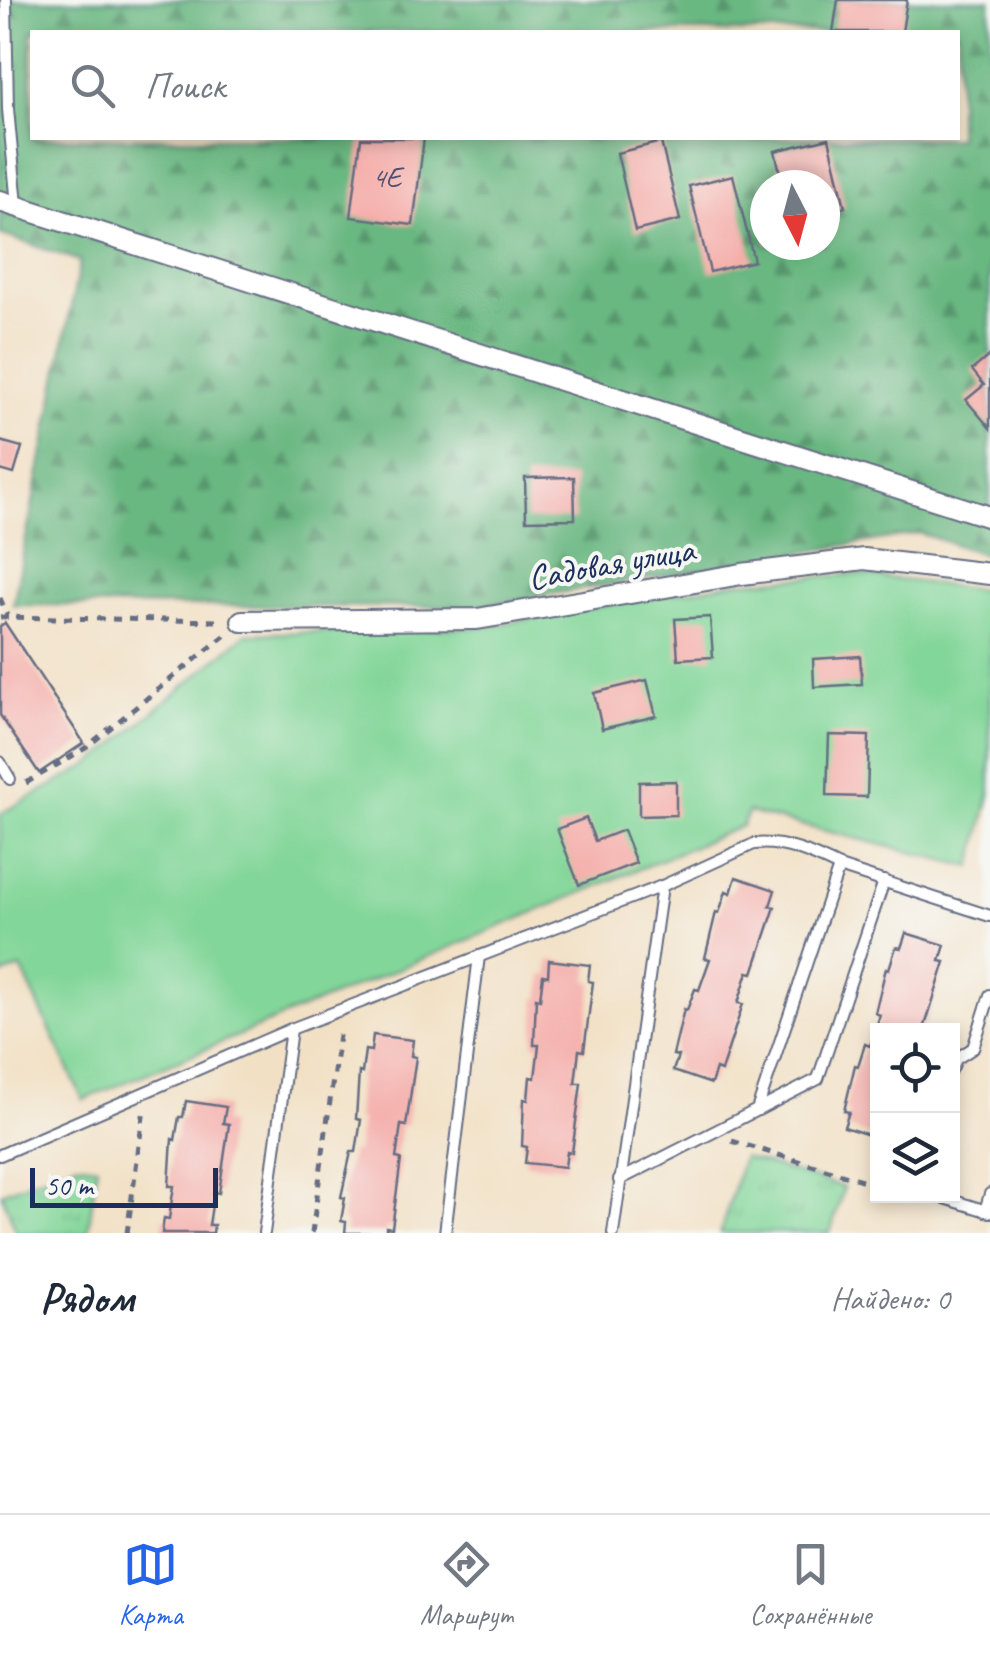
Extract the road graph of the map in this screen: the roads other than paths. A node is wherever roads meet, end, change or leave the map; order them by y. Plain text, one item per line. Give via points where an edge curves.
1 (6, 0) edge
2 (9, 204) edge
3 (990, 517) edge
4 (990, 574) edge
5 (242, 622) road end
6 (0, 762) edge
7 (10, 779) road end
8 (839, 867) junction
9 (884, 881) junction
10 (662, 886) junction
11 (990, 916) edge
12 (479, 956) junction
13 (990, 995) edge
14 (290, 1028) junction
15 (960, 1057) edge
16 (757, 1110) junction
17 (0, 1154) edge
18 (619, 1180) junction
19 (990, 1194) edge
20 (960, 1203) edge
21 (987, 1211) edge
22 (264, 1233) edge
23 (445, 1233) edge
24 (613, 1233) edge

1 - 2 lane
2 - 3 street
4 - 5 street, Садовая улица via 864,559 477,619
6 - 7 lane
8 - 9 lane
8 - 10 lane via 770,842
8 - 16 lane
9 - 11 lane
9 - 16 lane via 818,1078
10 - 12 lane
10 - 18 lane
12 - 14 lane
12 - 23 lane
13 - 15 lane via 974,1048
14 - 17 lane
14 - 22 lane
16 - 18 lane
18 - 24 lane
19 - 21 lane
20 - 21 lane

